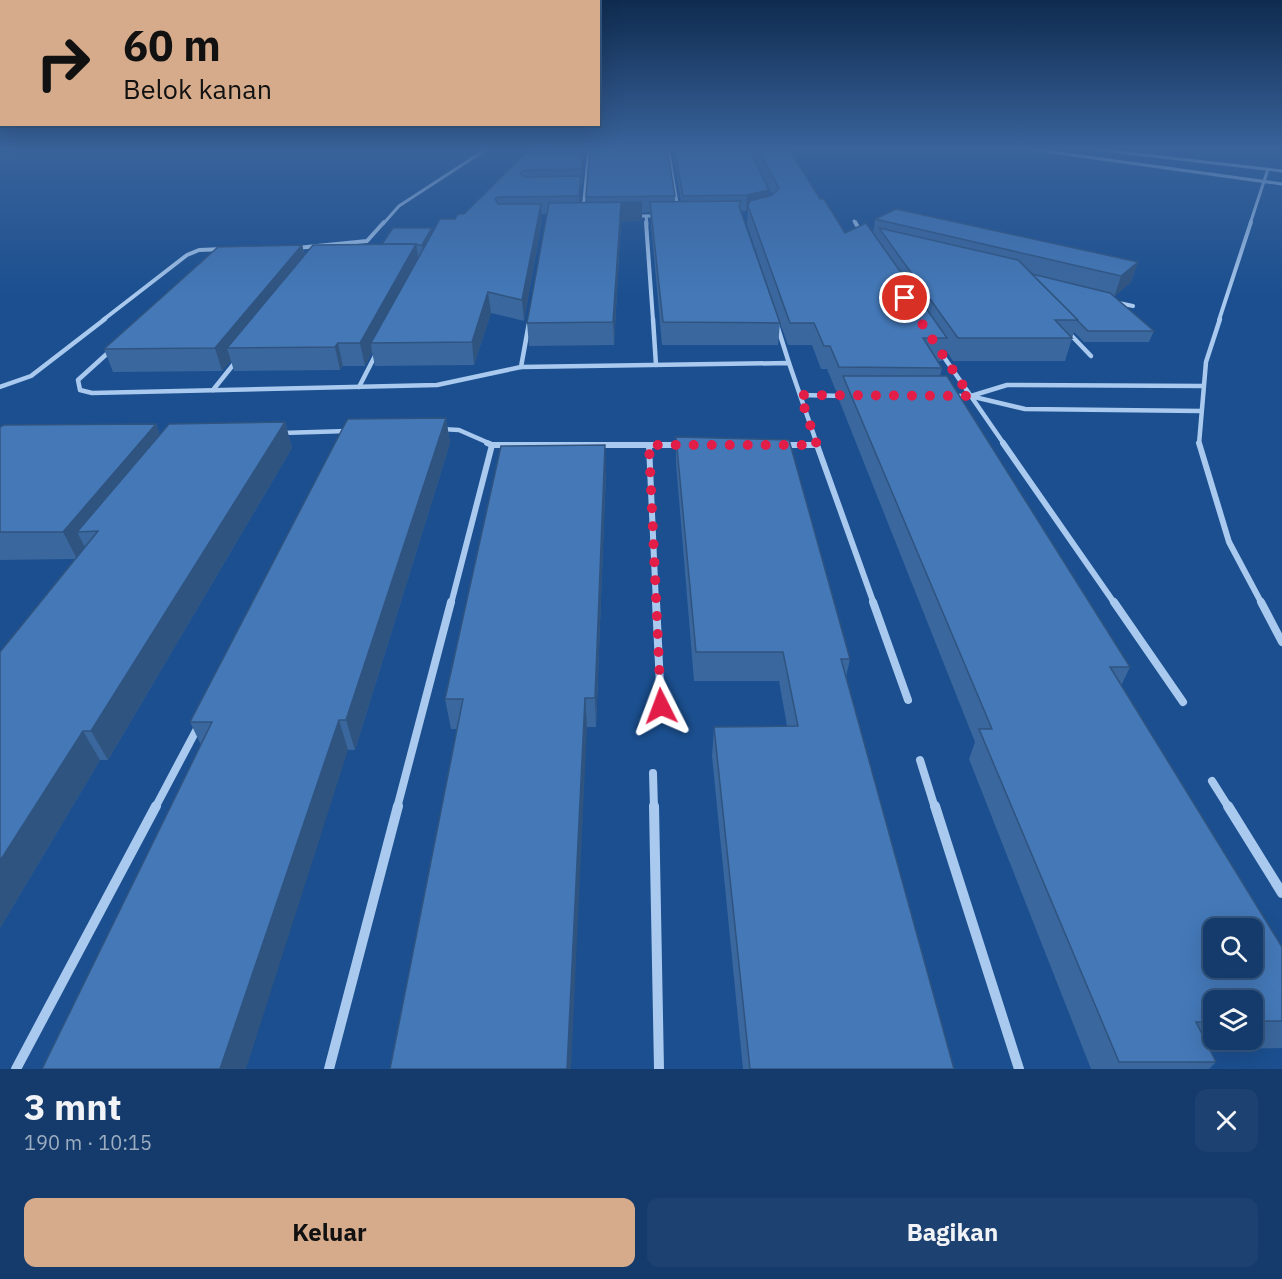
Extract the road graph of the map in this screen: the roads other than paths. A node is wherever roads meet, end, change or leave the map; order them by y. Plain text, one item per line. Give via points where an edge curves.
1 (412, 198) edge
2 (584, 198) edge
3 (677, 198) edge
4 (1259, 198) edge
5 (625, 216) edge
6 (646, 216) junction
7 (668, 216) edge
8 (680, 216) edge
9 (583, 217) edge
10 (854, 221) dead end
11 (866, 239) edge
12 (234, 249) edge
13 (286, 249) edge
14 (1111, 301) edge
15 (1133, 306) dead end
16 (775, 320) edge
17 (529, 321) edge
18 (1068, 333) edge
19 (114, 347) edge
20 (938, 347) edge
21 (380, 348) edge
22 (243, 353) edge
23 (1091, 356) dead end
24 (789, 363) junction
25 (656, 365) junction
26 (521, 367) junction
27 (1203, 386) junction
28 (0, 387) edge
29 (359, 387) junction
30 (213, 390) junction
31 (800, 395) junction
32 (857, 396) edge
33 (947, 396) edge
34 (970, 396) junction
35 (1201, 411) junction
36 (436, 429) edge
37 (274, 433) edge
38 (349, 441) edge
39 (492, 444) junction
40 (649, 445) junction
41 (693, 445) edge
42 (772, 445) edge
43 (817, 445) junction
44 (1282, 642) edge
45 (908, 700) dead end
46 (1183, 702) dead end
47 (661, 706) dead end
48 (205, 713) edge
49 (920, 760) dead end
50 (653, 773) dead end
51 (1212, 781) dead end
52 (1282, 893) edge
53 (16, 1069) edge
54 (329, 1069) edge
55 (659, 1069) edge
56 (1019, 1069) edge

1 - 13 street via 399,206 367,241
2 - 9 street
3 - 8 street
4 - 27 street via 1206,362
5 - 6 street
6 - 7 street
6 - 25 street
10 - 11 street
12 - 28 street via 212,248 187,255 31,376
14 - 15 street
16 - 24 street
17 - 26 street
18 - 23 street
19 - 30 street via 78,380 80,390
20 - 34 street
21 - 29 street
22 - 30 street
24 - 25 street
24 - 31 street
25 - 26 street
26 - 29 street via 437,385
27 - 34 street via 1007,385
27 - 35 street
29 - 30 street
31 - 32 street
31 - 43 street
33 - 34 street
34 - 35 street via 1025,408
34 - 46 street
35 - 44 street via 1198,441 1229,542
36 - 39 street via 459,430
37 - 38 street via 354,430
39 - 40 street
39 - 54 street
40 - 41 street
40 - 47 street
42 - 43 street
43 - 45 street
48 - 53 street
49 - 56 street
50 - 55 street
51 - 52 street

